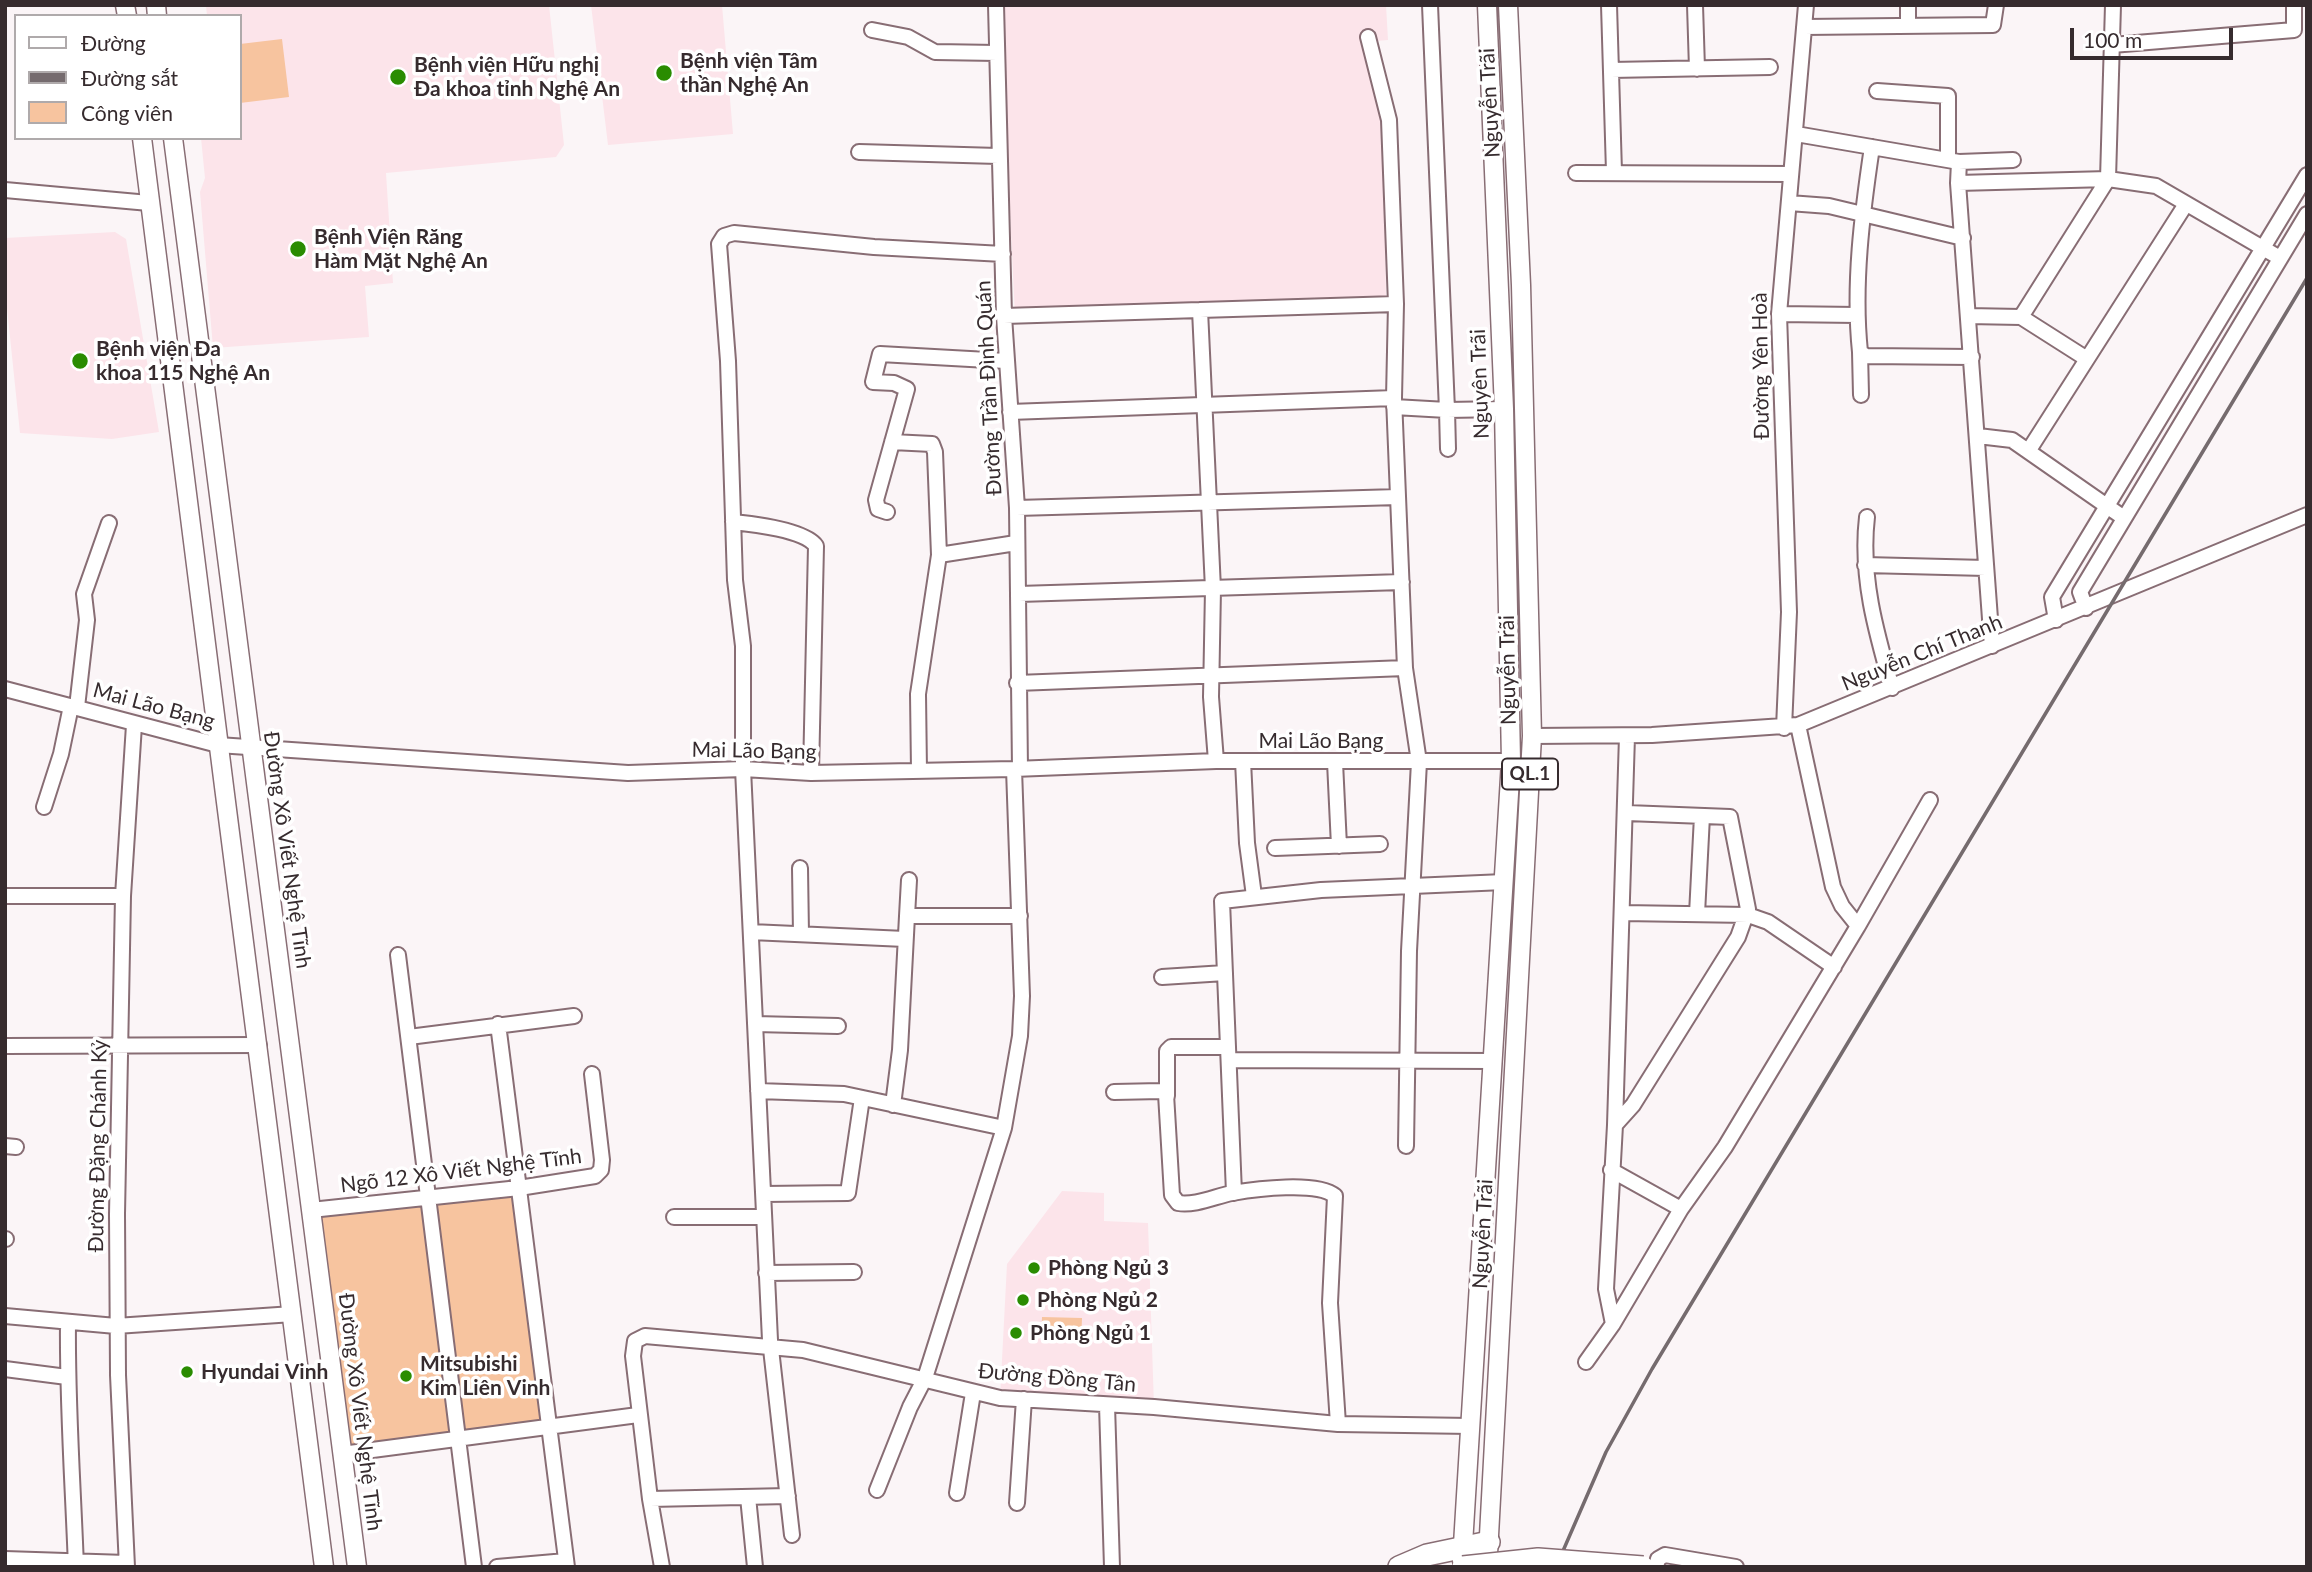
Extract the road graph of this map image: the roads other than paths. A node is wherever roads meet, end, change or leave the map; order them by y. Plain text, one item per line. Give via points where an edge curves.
1 (996, 5) edge
2 (1430, 5) edge
3 (1487, 5) edge
4 (1508, 5) edge
5 (1609, 5) edge
6 (1695, 5) edge
7 (1806, 5) edge
8 (1908, 5) edge
9 (1996, 5) edge
10 (2113, 5) edge
11 (2294, 5) edge
12 (1909, 24) junction
13 (1804, 27) junction
14 (872, 30) dead end
15 (1368, 37) dead end
16 (2112, 46) junction
17 (997, 53) junction
18 (1770, 67) dead end
19 (1697, 69) junction
20 (1611, 70) junction
21 (1877, 91) dead end
22 (1796, 134) junction
23 (142, 140) edge
24 (173, 140) edge
25 (1872, 147) junction
26 (859, 152) dead end
27 (998, 156) junction
28 (2013, 160) dead end
29 (1954, 161) junction
30 (1614, 172) junction
31 (1576, 173) dead end
32 (1791, 174) junction
33 (2307, 174) edge
34 (2108, 178) junction
35 (1958, 183) junction
36 (5, 190) edge
37 (181, 201) junction
38 (149, 203) junction
39 (1789, 203) junction
40 (2186, 204) junction
41 (2307, 214) edge
42 (1862, 215) junction
43 (1963, 238) junction
44 (2263, 248) junction
45 (1003, 254) junction
46 (2280, 258) junction
47 (1396, 304) junction
48 (1200, 310) junction
49 (1779, 314) junction
50 (1857, 315) junction
51 (1004, 316) junction
52 (1968, 316) junction
53 (2021, 317) junction
54 (1860, 352) junction
55 (1972, 357) junction
56 (2087, 359) junction
57 (1006, 361) junction
58 (1861, 395) dead end
59 (1394, 403) junction
60 (1203, 404) junction
61 (1504, 409) junction
62 (1447, 411) junction
63 (1010, 412) junction
64 (1978, 436) junction
65 (892, 442) junction
66 (1448, 449) dead end
67 (2029, 450) junction
68 (1398, 497) junction
69 (1206, 502) junction
70 (2106, 507) junction
71 (1017, 508) junction
72 (887, 512) dead end
73 (2307, 516) edge
74 (1867, 517) dead end
75 (2124, 518) junction
76 (733, 522) junction
77 (109, 523) dead end
78 (1016, 543) junction
79 (939, 555) junction
80 (1866, 565) junction
81 (1986, 568) junction
82 (1402, 582) junction
83 (1213, 589) junction
84 (1020, 594) junction
85 (2086, 608) junction
86 (2056, 620) junction
87 (1993, 646) junction
88 (1405, 668) junction
89 (1213, 674) junction
90 (1017, 683) junction
91 (1892, 688) junction
92 (5, 689) edge
93 (74, 707) junction
94 (134, 725) junction
95 (1791, 726) junction
96 (1532, 736) junction
97 (1627, 736) junction
98 (218, 746) junction
99 (250, 746) junction
100 (1216, 761) junction
101 (1243, 761) junction
102 (1335, 761) junction
103 (1511, 761) junction
104 (1419, 762) junction
105 (743, 769) junction
106 (1017, 769) junction
107 (919, 771) junction
108 (811, 773) junction
109 (1930, 800) dead end
110 (44, 807) dead end
111 (1627, 813) junction
112 (1702, 816) junction
113 (1380, 844) dead end
114 (1339, 846) junction
115 (1275, 848) dead end
116 (800, 868) dead end
117 (909, 880) dead end
118 (1504, 882) junction
119 (1414, 885) junction
120 (5, 896) edge
121 (123, 896) junction
122 (1254, 896) junction
123 (1623, 913) junction
124 (1697, 914) junction
125 (1748, 915) junction
126 (907, 916) junction
127 (1020, 916) junction
128 (1858, 926) junction
129 (751, 932) junction
130 (801, 934) junction
131 (905, 939) junction
132 (398, 955) dead end
133 (1834, 967) junction
134 (1225, 973) junction
135 (1162, 977) dead end
136 (574, 1016) dead end
137 (498, 1024) junction
138 (755, 1024) junction
139 (838, 1027) dead end
140 (409, 1037) junction
141 (259, 1045) junction
142 (5, 1046) edge
143 (120, 1047) junction
144 (1229, 1054) junction
145 (1494, 1061) junction
146 (1409, 1062) junction
147 (592, 1074) dead end
148 (758, 1091) junction
149 (1114, 1092) dead end
150 (1167, 1096) junction
151 (862, 1098) junction
152 (893, 1105) junction
153 (1615, 1125) junction
154 (1004, 1128) junction
155 (1406, 1146) dead end
156 (1611, 1170) junction
157 (519, 1188) junction
158 (1234, 1193) junction
159 (764, 1194) junction
160 (427, 1198) junction
161 (1681, 1209) junction
162 (311, 1210) junction
163 (674, 1217) dead end
164 (764, 1217) junction
165 (854, 1272) dead end
166 (766, 1273) junction
167 (324, 1308) junction
168 (293, 1314) junction
169 (5, 1317) edge
170 (68, 1322) junction
171 (1613, 1324) junction
172 (116, 1326) junction
173 (773, 1346) junction
174 (1586, 1362) dead end
175 (5, 1369) edge
176 (67, 1377) junction
177 (925, 1378) junction
178 (973, 1393) junction
179 (1024, 1399) junction
180 (1107, 1405) junction
181 (638, 1415) junction
182 (1338, 1424) junction
183 (1471, 1426) junction
184 (549, 1427) junction
185 (460, 1438) junction
186 (342, 1454) junction
187 (877, 1490) dead end
188 (957, 1493) dead end
189 (788, 1496) junction
190 (748, 1497) junction
191 (650, 1499) junction
192 (1017, 1503) dead end
193 (792, 1535) dead end
194 (1489, 1542) junction
195 (1463, 1545) junction
196 (5, 1559) edge
197 (76, 1564) edge
198 (566, 1564) edge
199 (127, 1565) edge
200 (324, 1567) edge
201 (357, 1567) edge
202 (474, 1567) edge
203 (497, 1567) edge
204 (662, 1567) edge
205 (755, 1567) edge
206 (1112, 1567) edge
207 (1399, 1567) edge
208 (1462, 1567) edge
209 (1487, 1567) edge
210 (1643, 1567) edge
211 (1656, 1567) edge
212 (1733, 1567) edge

1 - 17 street, Đường Trần Đình Quán
2 - 62 street
3 - 61 main road, Nguyên Trãi / QL.1
4 - 96 main road, Nguyễn Trãi / QL.1 via 1521,285
5 - 20 street
6 - 19 street
7 - 13 street, Đường Yên Hoà
8 - 12 street
9 - 12 street via 1993,25
10 - 16 street
11 - 16 street via 2294,30
12 - 13 street
13 - 22 street, Đường Yên Hoà
14 - 17 street via 908,37 935,52
15 - 47 street via 1389,120
16 - 34 street
17 - 27 street, Đường Trần Đình Quán
18 - 19 street
19 - 20 street
20 - 30 street
21 - 29 street via 1948,96
22 - 25 street
22 - 32 street, Đường Yên Hoà
23 - 38 main road
24 - 37 main road, Đường Xô Viết Nghệ Tĩnh
25 - 29 street
25 - 42 street
26 - 27 street
27 - 45 street, Đường Trần Đình Quán
28 - 29 street
29 - 35 street
30 - 31 street
30 - 32 street
32 - 39 street, Đường Yên Hoà
33 - 44 street
34 - 35 street
34 - 40 street via 2156,186
34 - 53 street
35 - 43 street
36 - 38 street
37 - 38 main road
37 - 99 main road, Đường Xô Viết Nghệ Tĩnh
38 - 98 main road
39 - 42 street via 1829,206
39 - 49 street, Đường Yên Hoà
40 - 44 street
40 - 56 street
41 - 46 street
42 - 43 street
42 - 50 street
43 - 52 street
44 - 46 street
44 - 70 street
45 - 51 street, Đường Trần Đình Quán
45 - 76 street via 734,233 724,236 719,249 729,361
46 - 75 street
47 - 48 street
47 - 59 street
48 - 51 street
48 - 60 street
49 - 50 street
49 - 95 street, Đường Yên Hoà
50 - 54 street
51 - 57 street, Đường Trần Đình Quán
52 - 53 street
52 - 55 street
53 - 56 street
54 - 55 street via 1866,356
54 - 58 street
55 - 64 street
56 - 67 street
57 - 63 street, Đường Trần Đình Quán
57 - 65 street via 880,354 873,382 907,389
59 - 60 street
59 - 62 street
59 - 68 street
60 - 63 street
60 - 69 street
61 - 62 street
61 - 103 main road, Nguyên Trãi / QL.1
62 - 66 street
63 - 71 street, Đường Trần Đình Quán
64 - 67 street via 2012,440
64 - 81 street
65 - 72 street via 876,500 878,509
65 - 79 street via 932,444
67 - 70 street
68 - 69 street
68 - 82 street
69 - 71 street
69 - 83 street
70 - 75 street
70 - 86 street via 2052,597
71 - 78 street, Đường Trần Đình Quán
73 - 85 street, Nguyễn Chí Thanh
74 - 80 street
75 - 85 street via 2080,592
76 - 105 street via 743,646
76 - 108 street via 778,529 816,546
77 - 93 street via 84,594 87,620
78 - 79 street
78 - 84 street, Đường Trần Đình Quán
79 - 107 street via 918,694
80 - 81 street
80 - 91 street via 1873,622
81 - 87 street
82 - 83 street
82 - 88 street
83 - 84 street
83 - 89 street
84 - 90 street, Đường Trần Đình Quán
85 - 86 street, Nguyễn Chí Thanh
86 - 87 street, Nguyễn Chí Thanh
87 - 91 street, Nguyễn Chí Thanh
88 - 89 street
88 - 104 street
89 - 90 street
89 - 100 street
90 - 106 street, Đường Trần Đình Quán
91 - 95 street, Nguyễn Chí Thanh
92 - 93 street, Mai Lão Bạng
93 - 94 street, Mai Lão Bạng
93 - 110 street
94 - 98 street, Mai Lão Bạng
94 - 121 street, Đường Đặng Chánh Kỷ
95 - 97 street, Nguyễn Chí Thanh
95 - 128 street, Đường Yên Hoà via 1833,887
96 - 97 street, Nguyễn Chí Thanh
96 - 103 main road
96 - 194 main road, Nguyễn Trãi / QL.1
97 - 111 street
98 - 99 street, Mai Lão Bạng
98 - 141 main road
99 - 105 street, Mai Lão Bạng via 628,773
99 - 162 main road, Đường Xô Viết Nghệ Tĩnh
100 - 101 street, Mai Lão Bạng
100 - 106 street, Mai Lão Bạng
101 - 102 street, Mai Lão Bạng
101 - 122 street
102 - 104 street, Mai Lão Bạng
102 - 114 street
103 - 104 street, Mai Lão Bạng
103 - 118 main road, Nguyễn Trãi / QL.1
104 - 119 street
105 - 108 street, Mai Lão Bạng
105 - 129 street
106 - 107 street, Mai Lão Bạng
106 - 127 street, Đường Trần Đình Quán
107 - 108 street, Mai Lão Bạng
109 - 128 street
111 - 112 street
111 - 123 street
112 - 124 street
112 - 125 street via 1727,816 1732,821
113 - 114 street
114 - 115 street
116 - 130 street
117 - 126 street
118 - 119 street
118 - 145 main road, Nguyễn Trãi / QL.1
119 - 122 street
119 - 146 street
120 - 121 street
121 - 143 street, Đường Đặng Chánh Kỷ
122 - 134 street via 1220,903
123 - 124 street
123 - 153 street
124 - 125 street
125 - 133 street via 1769,922
125 - 153 street via 1633,1105
126 - 127 street
126 - 131 street
127 - 154 street, Đường Trần Đình Quán via 1021,1023
128 - 133 street
129 - 130 street
129 - 138 street
130 - 131 street
131 - 152 street
132 - 140 street
133 - 161 street via 1725,1147
134 - 135 street
134 - 144 street
136 - 137 street
137 - 140 street
137 - 157 street
138 - 139 street
138 - 148 street
140 - 160 street
141 - 143 street
141 - 168 main road
142 - 143 street
143 - 172 street, Đường Đặng Chánh Kỷ
144 - 146 street
144 - 150 street via 1171,1047 1167,1051
144 - 158 street
145 - 146 street
145 - 183 main road, Nguyễn Trãi / QL.1
146 - 155 street
147 - 157 street, Ngõ 12 Xô Viết Nghệ Tĩnh via 601,1170 591,1178
148 - 151 street
148 - 159 street
149 - 150 street via 1161,1091
150 - 158 street via 1174,1199 1184,1204
151 - 152 street
151 - 159 street via 848,1193
152 - 154 street
153 - 156 street
154 - 177 street, Đường Trần Đình Quán
156 - 161 street
156 - 171 street via 1606,1289
157 - 160 street, Ngõ 12 Xô Viết Nghệ Tĩnh
157 - 184 street
158 - 182 street via 1317,1189 1335,1196 1330,1303
159 - 164 street
160 - 162 street, Ngõ 12 Xô Viết Nghệ Tĩnh
160 - 185 street
161 - 171 street
162 - 167 main road, Đường Xô Viết Nghệ Tĩnh
163 - 164 street
164 - 166 street
165 - 166 street
166 - 173 street
167 - 168 main road
167 - 186 main road, Đường Xô Viết Nghệ Tĩnh
168 - 172 street
168 - 200 main road
169 - 170 street
170 - 172 street
170 - 176 street
171 - 174 street
172 - 199 street, Đường Đặng Chánh Kỷ
173 - 177 street, Đường Đồng Tân
173 - 181 street, Đường Đồng Tân via 638,1339 633,1346
173 - 189 street
175 - 176 street
176 - 197 street
177 - 178 street, Đường Đồng Tân
177 - 187 street, Đường Trần Đình Quán
178 - 179 street, Đường Đồng Tân
178 - 188 street
179 - 180 street, Đường Đồng Tân
179 - 192 street
180 - 182 street, Đường Đồng Tân
180 - 206 street
181 - 184 street
181 - 191 street
182 - 183 street, Đường Đồng Tân
183 - 195 main road, Nguyễn Trãi / QL.1
184 - 185 street
184 - 198 street
185 - 186 street
185 - 202 street
186 - 201 main road, Đường Xô Viết Nghệ Tĩnh
189 - 190 street
189 - 193 street
190 - 191 street
190 - 205 street
191 - 204 street
194 - 195 highway
194 - 209 main road, QL.1
195 - 207 highway
195 - 208 main road, QL.1
196 - 197 street
197 - 199 street
198 - 203 street
208 - 210 highway, bridge via 1538,1559
211 - 212 street via 1665,1555

